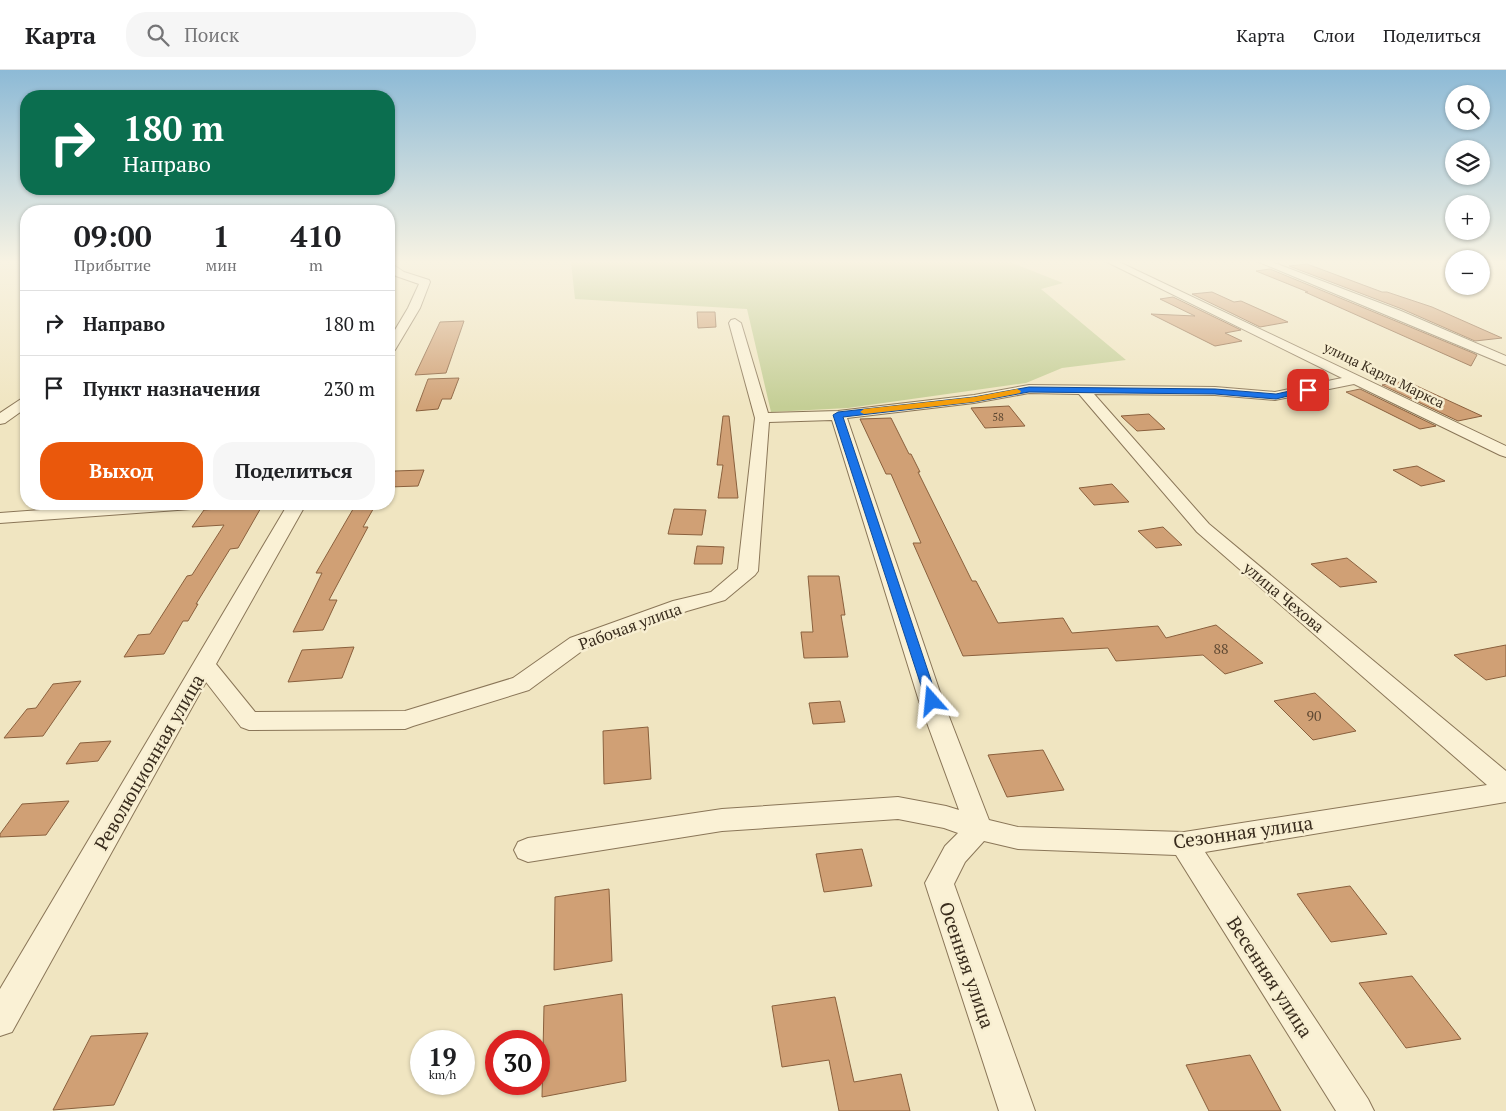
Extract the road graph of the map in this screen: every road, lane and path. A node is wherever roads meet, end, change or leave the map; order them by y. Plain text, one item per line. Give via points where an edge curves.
1 (412, 311) edge
2 (1214, 311) edge
3 (1388, 311) edge
4 (735, 323) dead end
5 (395, 340) edge
6 (1506, 361) edge
7 (1357, 379) junction
8 (1082, 389) junction
9 (20, 406) edge
10 (838, 415) junction
11 (762, 418) junction
12 (0, 420) edge
13 (1506, 452) edge
14 (109, 510) edge
15 (294, 510) edge
16 (0, 518) edge
17 (205, 665) junction
18 (1506, 786) edge
19 (1506, 792) edge
20 (979, 829) junction
21 (1184, 844) junction
22 (528, 850) dead end
23 (0, 1020) edge
24 (1017, 1111) edge
25 (1356, 1111) edge

1 - 5 street
2 - 7 street, улица Карла Маркса
3 - 6 street
4 - 11 street, Рабочая улица
7 - 8 street via 1276,396 1215,391
7 - 13 street, улица Карла Маркса
8 - 10 street via 1029,389
8 - 18 street, улица Чехова via 1203,528
9 - 12 street
10 - 11 street
10 - 20 street via 932,701
11 - 17 street, Рабочая улица via 748,571 718,596 680,606 578,643 521,684 405,720 249,721
14 - 16 street
15 - 17 street, Революционная улица
17 - 23 street, Революционная улица
19 - 21 street, Сезонная улица
20 - 21 street, Сезонная улица via 1018,838
20 - 22 street, Сезонная улица via 946,817 898,808 722,820
20 - 24 street, Осенняя улица via 955,854 939,883
21 - 25 street, Весенняя улица

